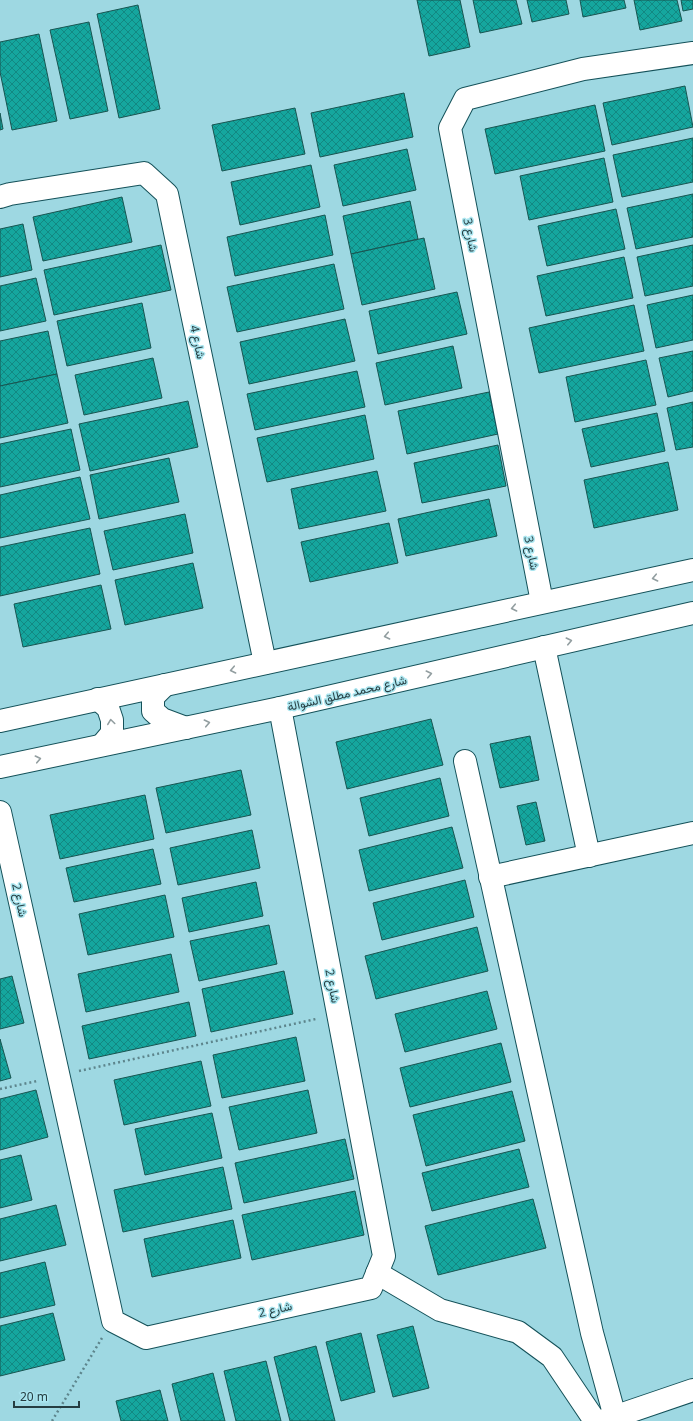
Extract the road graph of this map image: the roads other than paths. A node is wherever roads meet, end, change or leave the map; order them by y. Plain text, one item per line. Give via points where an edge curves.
1 (693, 53) edge
2 (0, 197) edge
3 (693, 570) edge
4 (542, 602) junction
5 (693, 613) edge
6 (544, 647) junction
7 (265, 663) junction
8 (166, 685) junction
9 (98, 699) junction
10 (280, 708) junction
11 (0, 721) edge
12 (186, 728) junction
13 (102, 745) junction
14 (465, 761) dead end
15 (0, 767) edge
16 (0, 812) edge
17 (693, 833) edge
18 (589, 856) junction
19 (490, 877) junction
20 (377, 1273) junction
21 (693, 1390) edge
22 (604, 1420) edge

1 - 4 street, شارع 3 via 583,69 465,99 450,128
2 - 7 street, شارع 4 via 144,173 167,194
3 -> 4 street
4 -> 7 street
6 -> 5 street, شارع محمد مطلق الشوالة
10 -> 6 street, شارع محمد مطلق الشوالة
6 - 18 street
7 -> 8 street
8 - 9 street
8 - 12 street via 153,697 153,711 162,719
9 - 11 street
13 -> 9 street via 112,733 112,720 108,708
12 -> 10 street, شارع محمد مطلق الشوالة
10 - 20 street, شارع 2 via 384,1256
12 - 13 street, شارع محمد مطلق الشوالة
15 -> 13 street, شارع محمد مطلق الشوالة
14 - 19 street
16 - 20 street, شارع 2 via 113,1321 146,1338 371,1288
17 - 18 street
18 - 19 street
19 - 22 street via 592,1333
20 - 22 street via 440,1310 518,1332 552,1357
21 - 22 street

